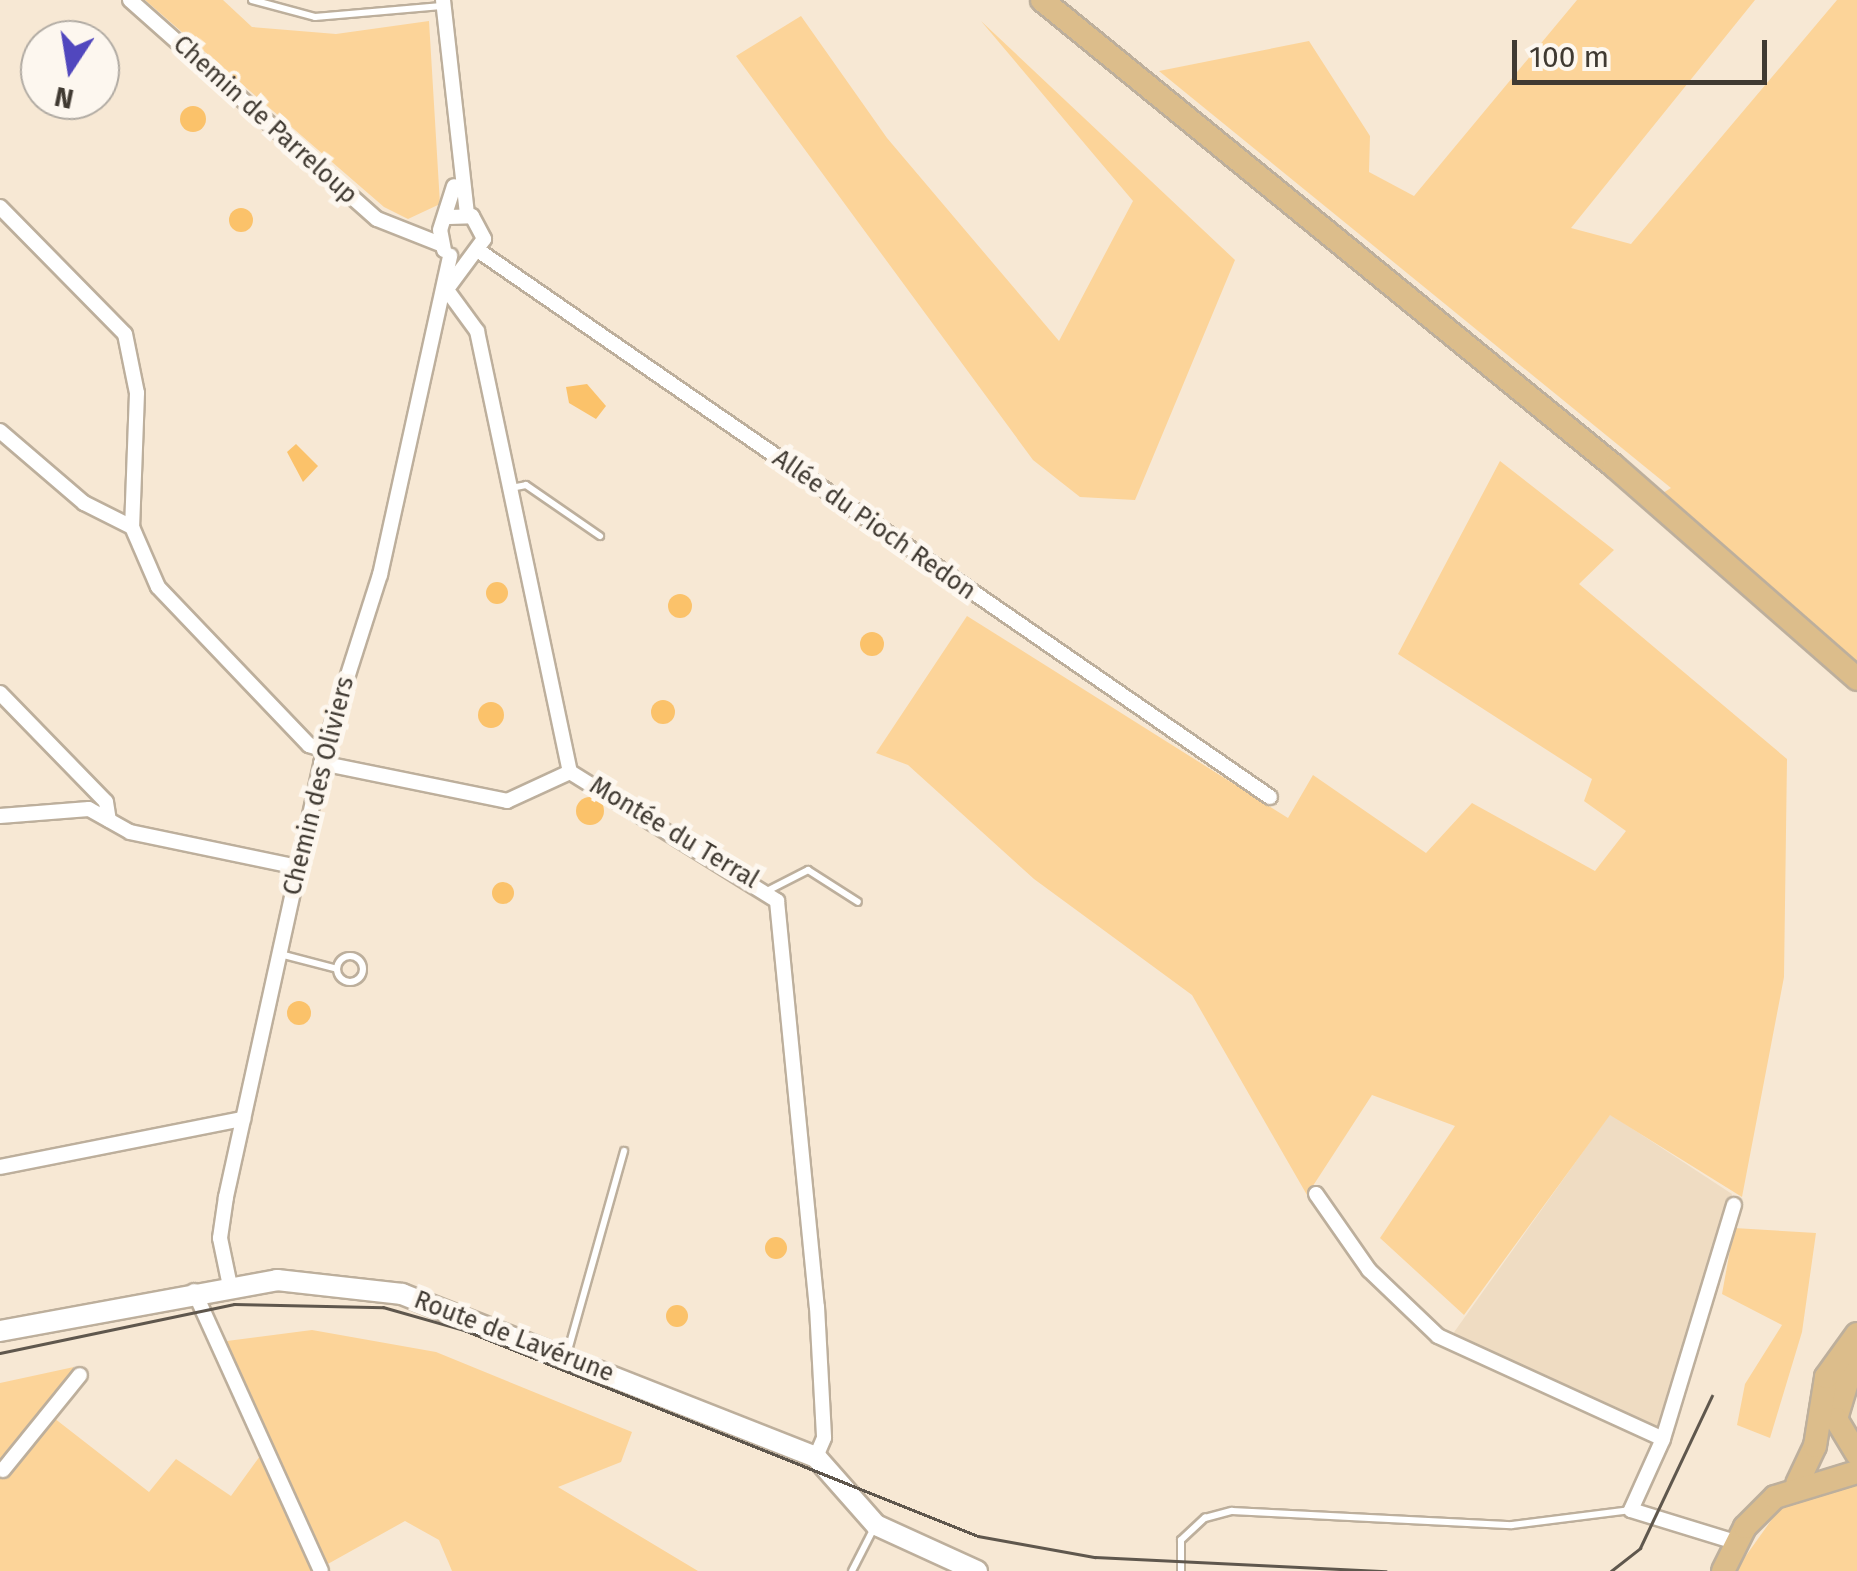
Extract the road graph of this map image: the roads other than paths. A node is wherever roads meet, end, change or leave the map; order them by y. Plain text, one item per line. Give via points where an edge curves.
1 (130, 0) edge
2 (252, 0) edge
3 (1042, 0) edge
4 (443, 3) edge
5 (456, 176) junction
6 (0, 207) edge
7 (467, 214) junction
8 (446, 220) junction
9 (405, 232) junction
10 (445, 250) junction
11 (472, 255) junction
12 (447, 290) junction
13 (0, 430) edge
14 (510, 488) junction
15 (132, 527) junction
16 (600, 536) dead end
17 (1857, 679) edge
18 (0, 693) edge
19 (323, 757) junction
20 (570, 772) junction
21 (1270, 797) dead end
22 (0, 816) edge
23 (109, 820) junction
24 (297, 867) junction
25 (769, 890) junction
26 (858, 902) dead end
27 (278, 954) junction
28 (337, 969) junction
29 (243, 1119) junction
30 (624, 1151) dead end
31 (0, 1167) edge
32 (1316, 1194) dead end
33 (1734, 1205) dead end
34 (230, 1286) junction
35 (194, 1291) junction
36 (0, 1331) edge
37 (1857, 1334) edge
38 (1857, 1349) edge
39 (566, 1356) junction
40 (80, 1375) dead end
41 (1663, 1439) junction
42 (1857, 1454) edge
43 (816, 1457) junction
44 (1, 1470) edge
45 (1857, 1472) edge
46 (1797, 1484) junction
47 (1630, 1510) junction
48 (876, 1525) junction
49 (1734, 1542) junction
50 (321, 1571) edge
51 (852, 1571) edge
52 (977, 1571) edge
53 (1181, 1571) edge
54 (1723, 1571) edge

1 - 9 street, Chemin de Parreloup via 378,219
2 - 4 lane via 315,16
3 - 17 main road via 1614,466
4 - 5 street, Chemin des Oliviers
5 - 7 street, Chemin des Oliviers
5 - 8 street, Chemin des Oliviers
6 - 15 street via 124,334 137,394
7 - 8 street
7 - 11 street, Chemin des Oliviers via 484,232
8 - 9 street
8 - 10 street, Chemin des Oliviers
9 - 10 street, Chemin de Parreloup
10 - 11 street
10 - 12 street, Chemin des Oliviers
11 - 12 street, Chemin des Oliviers
11 - 21 street, Allée du Pioch Redon
12 - 14 street, Montée du Terral via 476,330
12 - 19 street, Chemin des Oliviers via 380,576
13 - 15 street via 84,504
14 - 16 lane via 526,485
14 - 20 street, Montée du Terral
15 - 19 street via 158,587
18 - 23 street via 106,802
19 - 20 street via 508,801
19 - 24 street, Chemin des Oliviers
20 - 25 street, Montée du Terral
22 - 23 street via 75,808
23 - 24 street
24 - 27 street, Chemin des Oliviers
25 - 26 lane via 808,870
25 - 43 street, Montée du Terral via 817,1307 824,1438
27 - 28 lane
27 - 29 street, Chemin des Oliviers
28 - 28 lane via 350,982 363,972 350,956
29 - 31 street
29 - 34 street, Chemin des Oliviers via 220,1228
30 - 39 lane
32 - 41 street via 1369,1270 1438,1336
33 - 41 street
34 - 35 main road, Route de Lavérune
34 - 39 main road, Route de Lavérune via 356,1284 446,1306
35 - 36 main road, Route de Lavérune
35 - 50 street
37 - 46 main road via 1826,1376 1816,1446
38 - 42 main road via 1836,1418
39 - 43 main road, Route de Lavérune
40 - 44 street
41 - 47 street
43 - 48 main road, Route de Lavérune
45 - 46 main road
46 - 49 main road
47 - 49 street
47 - 53 lane via 1512,1524 1232,1511 1205,1518 1181,1540
48 - 51 lane
48 - 52 main road, Route de Lavérune
49 - 54 main road

